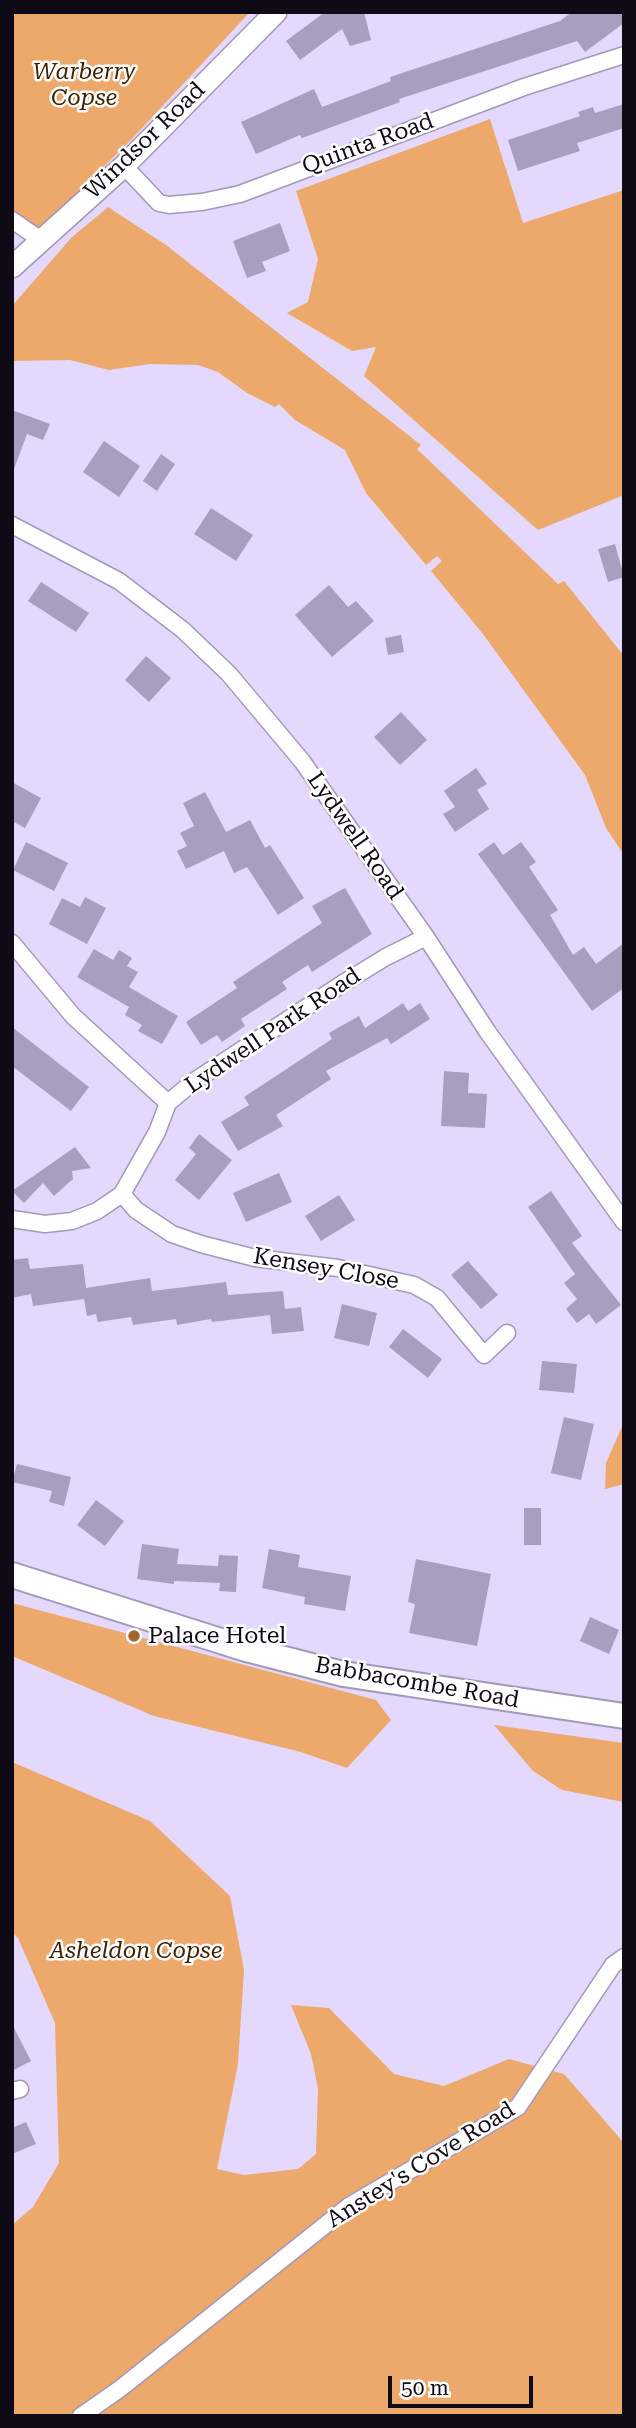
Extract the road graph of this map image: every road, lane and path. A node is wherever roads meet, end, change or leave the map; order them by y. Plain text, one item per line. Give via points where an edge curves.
1 (276, 12) edge
2 (624, 55) edge
3 (124, 166) junction
4 (12, 220) edge
5 (41, 240) junction
6 (12, 267) edge
7 (12, 525) edge
8 (426, 937) junction
9 (12, 943) edge
10 (168, 1103) junction
11 (122, 1194) junction
12 (12, 1219) edge
13 (624, 1222) edge
14 (507, 1333) dead end
15 (12, 1575) edge
16 (624, 1716) edge
17 (624, 1957) edge
18 (82, 2416) edge

1 - 3 street, Windsor Road
2 - 3 street, Quinta Road via 524,87 240,194 202,202 159,203
3 - 5 street, Windsor Road
4 - 5 street
5 - 6 street, Windsor Road
7 - 8 street, Lydwell Road via 119,581 183,630 229,674 302,761
8 - 10 street, Lydwell Park Road via 345,982
8 - 13 street, Lydwell Road via 487,1031
9 - 10 street via 73,1016
10 - 11 street, Lydwell Park Road
11 - 12 street, Lydwell Park Road via 72,1221 45,1224
11 - 14 street, Kensey Close via 136,1210 172,1234 201,1244 414,1285 438,1298 484,1355
15 - 16 main road, Babbacombe Road via 246,1649 343,1674
17 - 18 street, Anstey's Cove Road via 613,1965 518,2107 349,2206

